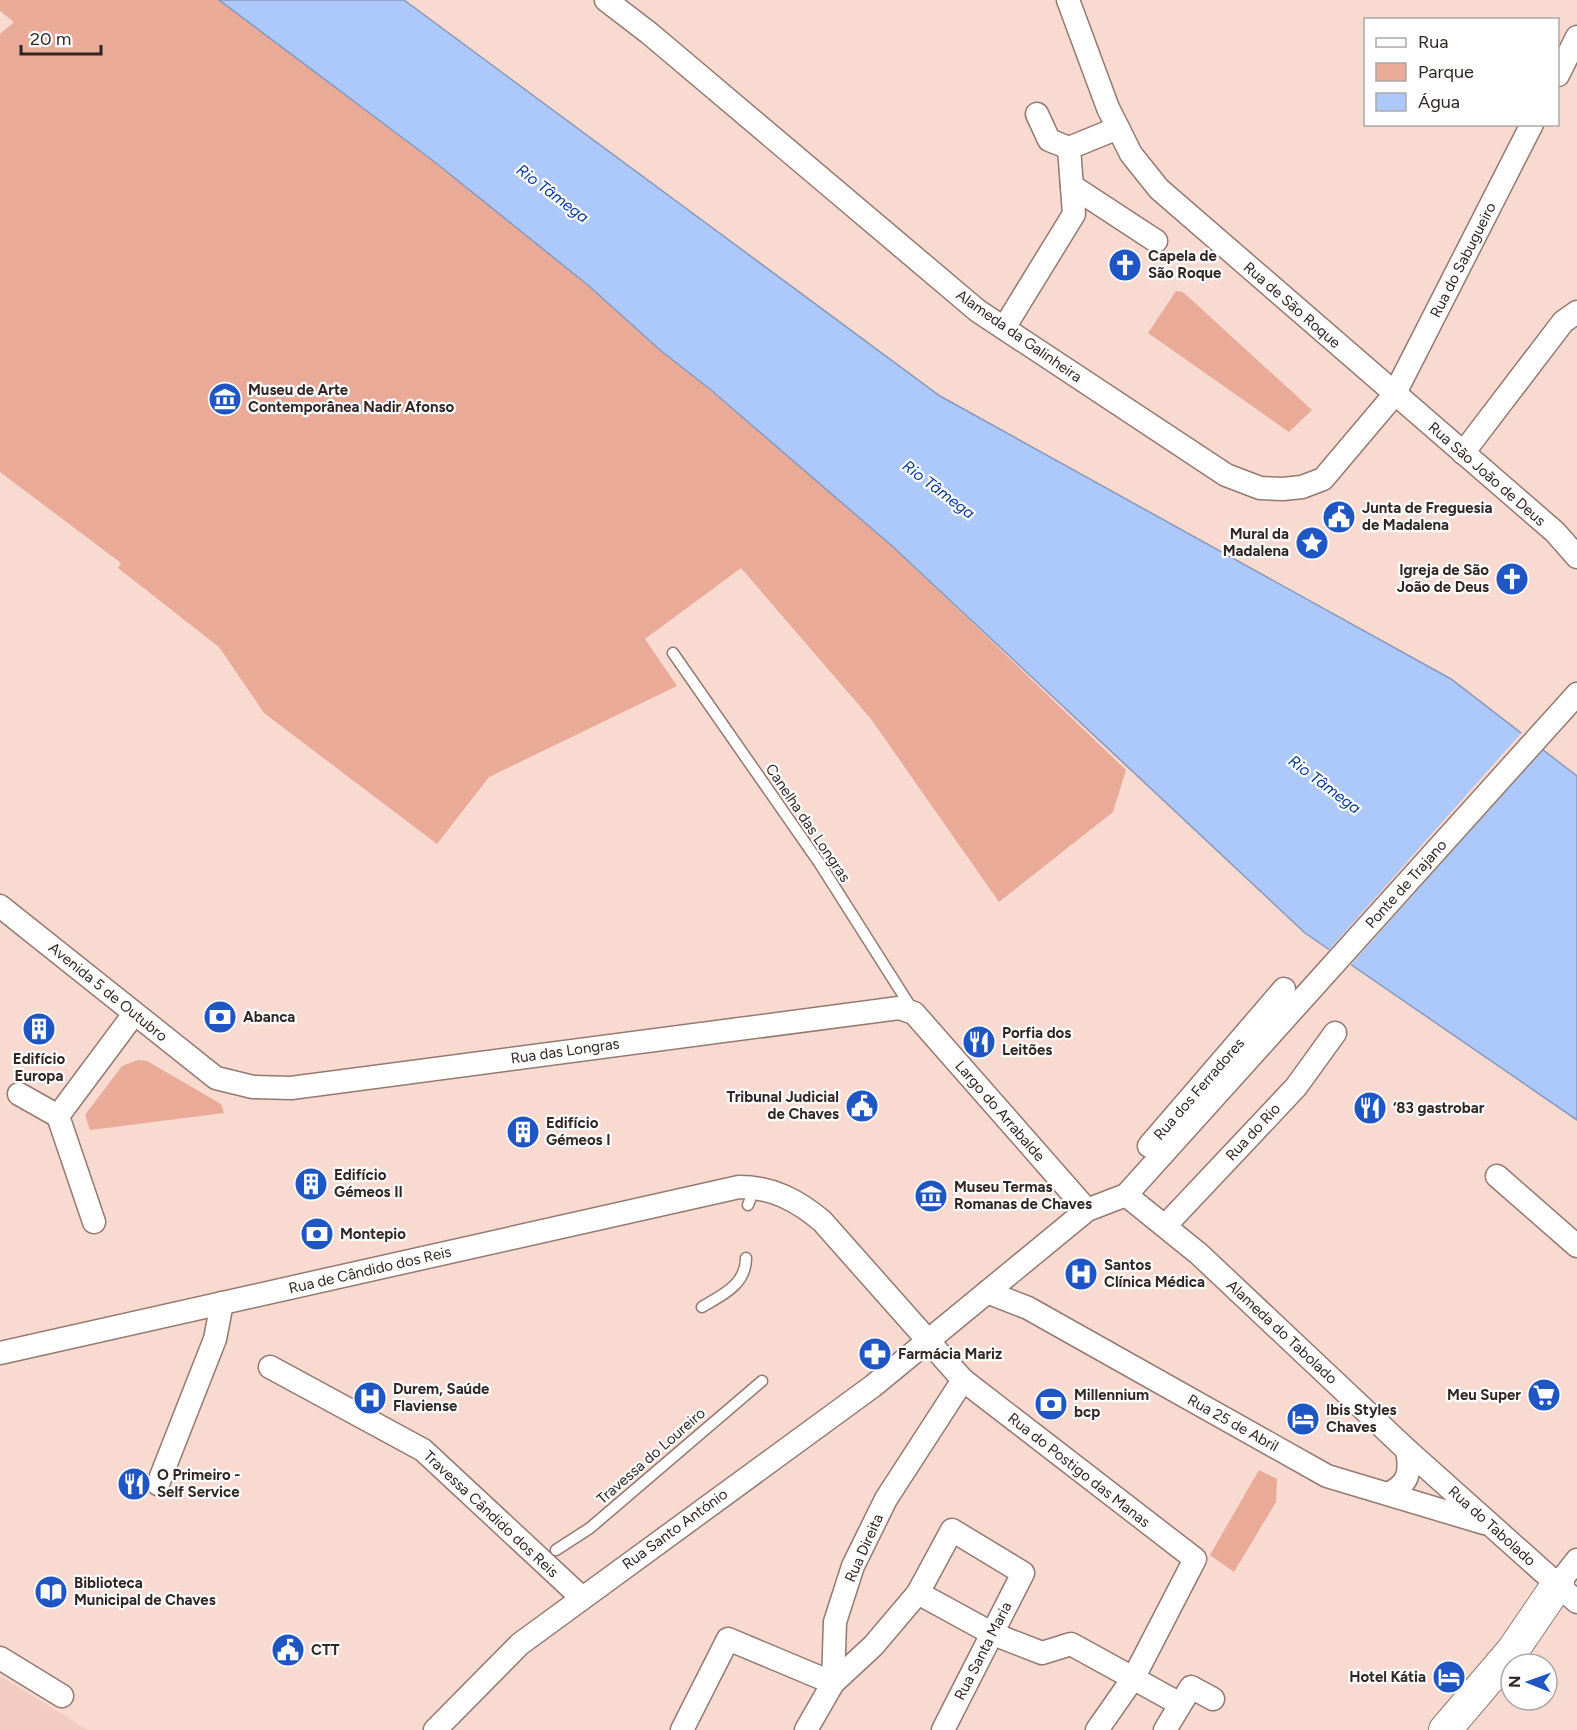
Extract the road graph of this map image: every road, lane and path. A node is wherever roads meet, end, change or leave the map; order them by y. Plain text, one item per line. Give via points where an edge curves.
1 (606, 0) edge
2 (1068, 0) edge
3 (1577, 36) edge
4 (1559, 71) edge
5 (1037, 114) dead end
6 (1531, 126) edge
7 (1118, 128) junction
8 (1070, 148) junction
9 (1072, 186) junction
10 (1156, 241) dead end
11 (1577, 312) edge
12 (1004, 328) junction
13 (1394, 395) junction
14 (1463, 453) junction
15 (1577, 557) edge
16 (673, 653) dead end
17 (1577, 694) edge
18 (0, 906) edge
19 (1284, 989) dead end
20 (914, 1013) junction
21 (134, 1014) junction
22 (1335, 1034) dead end
23 (216, 1078) joint
24 (19, 1094) dead end
25 (58, 1116) junction
26 (1497, 1176) dead end
27 (1126, 1194) junction
28 (1087, 1210) junction
29 (94, 1222) dead end
30 (1164, 1226) junction
31 (1577, 1246) edge
32 (746, 1258) dead end
33 (987, 1292) junction
34 (222, 1303) junction
35 (702, 1307) dead end
36 (927, 1340) junction
37 (0, 1353) edge
38 (270, 1368) dead end
39 (963, 1380) junction
40 (757, 1381) dead end
41 (1407, 1450) junction
42 (158, 1484) dead end
43 (1388, 1494) junction
44 (1491, 1525) junction
45 (556, 1550) dead end
46 (1577, 1560) edge
47 (918, 1593) junction
48 (1568, 1593) edge
49 (581, 1597) junction
50 (993, 1634) junction
51 (0, 1658) edge
52 (1134, 1677) junction
53 (833, 1683) junction
54 (62, 1696) dead end
55 (1213, 1699) dead end
56 (1180, 1704) junction
57 (435, 1730) edge
58 (682, 1730) edge
59 (806, 1730) edge
60 (943, 1730) edge
61 (1097, 1730) edge
62 (1165, 1730) edge
63 (1445, 1730) edge

1 - 12 street, Alameda da Galinheira via 978,311
2 - 7 street, Rua de São Roque
3 - 4 street
5 - 8 street via 1049,140
6 - 13 street, Rua do Sabugueiro
7 - 8 street
7 - 13 street, Rua de São Roque via 1131,153 1159,189
8 - 9 street
9 - 10 street
9 - 12 street via 1074,214
11 - 14 street via 1563,322
12 - 13 street, Alameda da Galinheira via 1226,475 1260,488 1302,487 1323,479
13 - 14 street, Rua São João de Deus
14 - 15 street, Rua São João de Deus via 1555,532
16 - 20 lane, Canelha das Longras via 820,864
17 - 27 street, Ponte de Trajano
18 - 21 street, Avenida 5 de Outubro
19 - 27 street, Rua dos Ferradores via 1131,1168
20 - 23 street, Rua das Longras via 885,1008 291,1088 253,1087
20 - 28 street, Largo do Arrabalde
21 - 23 street, Avenida 5 de Outubro
21 - 25 street
22 - 30 street, Rua do Rio via 1296,1087
24 - 25 street
25 - 29 street
26 - 31 street
27 - 28 street
27 - 30 street, Alameda do Tabolado
28 - 33 street
30 - 41 street, Alameda do Tabolado via 1199,1254
32 - 35 lane via 735,1287
33 - 36 street
33 - 43 street, Rua 25 de Abril via 1028,1308 1328,1476
34 - 36 street, Rua de Cândido dos Reis via 771,1190 801,1204 822,1221
34 - 37 street, Rua de Cândido dos Reis
34 - 42 street via 215,1339
36 - 39 street
36 - 49 street, Rua Santo António via 873,1386
38 - 49 street, Travessa Cândido dos Reis via 423,1450
39 - 52 street, Rua do Postigo das Manas via 1195,1559
39 - 53 street, Rua Direita via 886,1499 853,1566 835,1622
40 - 45 lane, Travessa do Loureiro via 590,1528
41 - 43 street via 1407,1480
41 - 44 street, Rua do Tabolado
43 - 44 street, Rua 25 de Abril
44 - 48 street, Rua do Tabolado
46 - 48 street
47 - 50 street
47 - 50 street, Rua Santa Maria via 952,1530 1023,1572
47 - 53 street via 873,1646
48 - 63 street
49 - 57 street, Rua Santo António via 520,1644
50 - 52 street via 1042,1653 1071,1644
50 - 60 street, Rua Santa Maria
51 - 54 street
52 - 56 street
52 - 61 street
53 - 58 street via 728,1639
53 - 59 street, Rua Direita
55 - 56 street via 1191,1687
56 - 62 street

